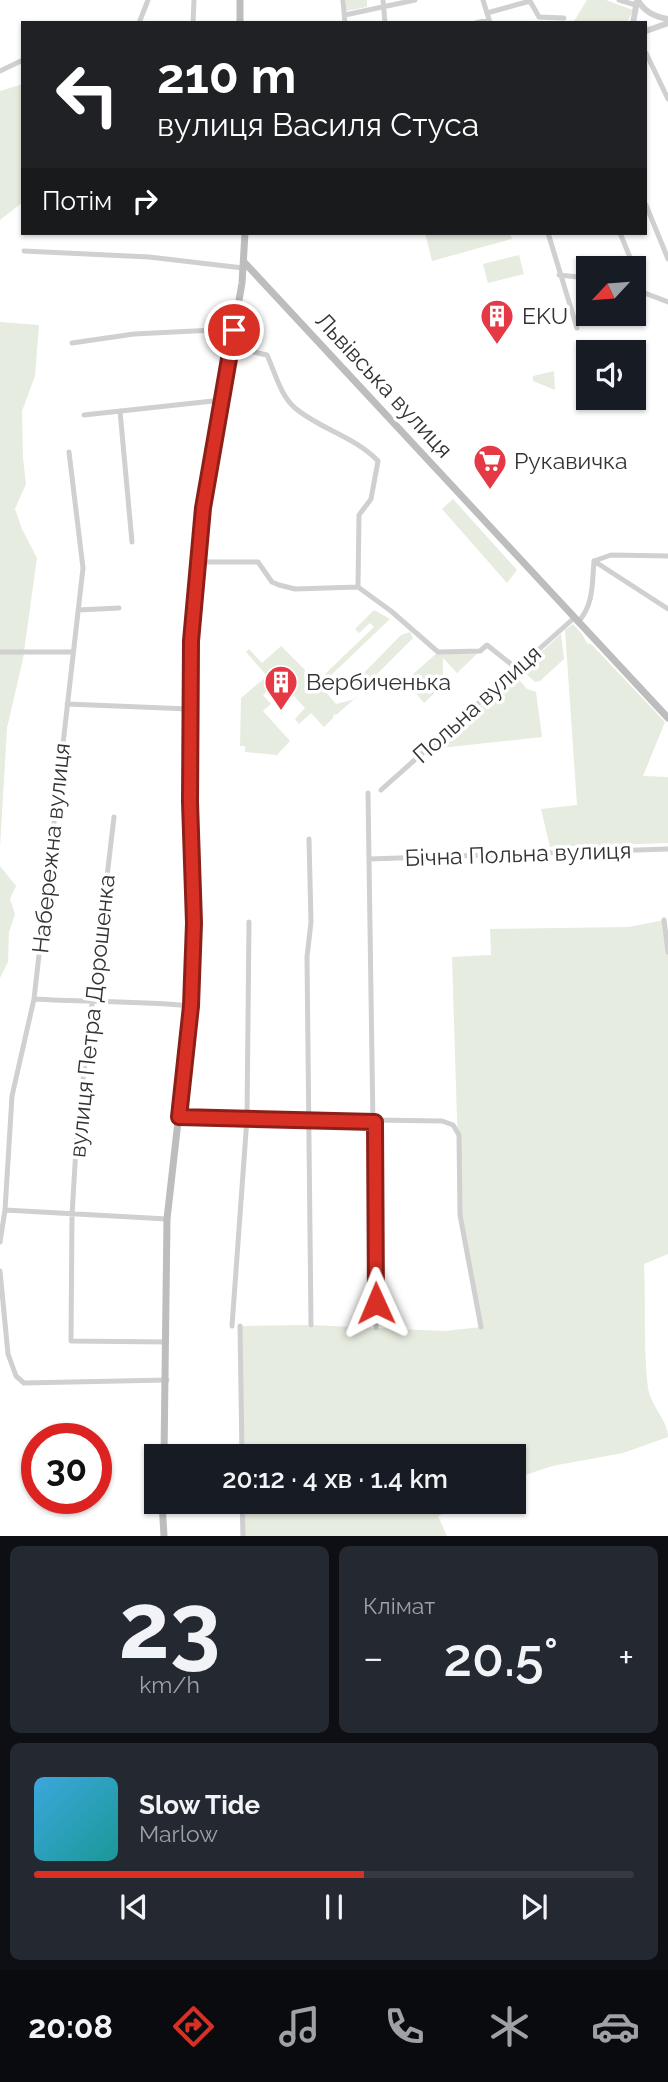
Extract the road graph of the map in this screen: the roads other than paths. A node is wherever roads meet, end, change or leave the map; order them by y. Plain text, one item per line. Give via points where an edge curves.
1 (148, 0) edge
2 (194, 0) edge
3 (240, 0) edge
4 (343, 0) edge
5 (415, 0) edge
6 (483, 0) edge
7 (529, 0) edge
8 (619, 0) edge
9 (637, 2) edge
10 (383, 3) edge
11 (345, 15) junction
12 (489, 18) edge
13 (564, 18) dead end
14 (140, 21) edge
15 (192, 21) edge
16 (240, 21) edge
17 (345, 21) edge
18 (385, 21) edge
19 (633, 21) edge
20 (668, 21) edge
21 (647, 31) edge
22 (647, 55) edge
23 (21, 61) edge
24 (0, 71) edge
25 (668, 99) edge
26 (647, 208) edge
27 (245, 235) edge
28 (549, 235) edge
29 (621, 235) edge
30 (24, 251) dead end
31 (630, 256) edge
32 (668, 260) edge
33 (244, 265) junction
34 (559, 275) junction
35 (576, 277) edge
36 (646, 293) edge
37 (668, 302) edge
38 (577, 328) dead end
39 (234, 330) junction
40 (72, 343) dead end
41 (231, 347) junction
42 (222, 400) junction
43 (120, 411) junction
44 (84, 415) dead end
45 (69, 452) dead end
46 (132, 542) dead end
47 (668, 556) edge
48 (594, 561) junction
49 (198, 562) junction
50 (358, 587) junction
51 (119, 608) dead end
52 (668, 609) edge
53 (78, 610) junction
54 (576, 620) junction
55 (0, 652) edge
56 (73, 652) junction
57 (517, 669) junction
58 (67, 704) junction
59 (189, 709) junction
60 (668, 718) edge
61 (381, 790) dead end
62 (368, 793) dead end
63 (114, 817) dead end
64 (309, 839) dead end
65 (668, 849) edge
66 (369, 859) junction
67 (664, 920) dead end
68 (249, 922) dead end
69 (668, 952) edge
70 (34, 999) junction
71 (93, 1000) junction
72 (191, 1006) junction
73 (179, 1117) junction
74 (247, 1118) junction
75 (308, 1120) junction
76 (375, 1122) junction
77 (5, 1210) junction
78 (72, 1215) junction
79 (167, 1219) junction
80 (0, 1242) edge
81 (0, 1271) edge
82 (311, 1325) dead end
83 (232, 1326) dead end
84 (240, 1326) dead end
85 (481, 1327) dead end
86 (376, 1328) dead end
87 (166, 1342) junction
88 (167, 1380) junction
89 (164, 1444) edge
90 (242, 1444) edge
91 (163, 1514) edge
92 (242, 1514) edge
93 (164, 1536) edge
94 (243, 1536) edge

1 - 14 street
2 - 15 street
3 - 16 main road
4 - 11 street
5 - 10 street
6 - 12 street
7 - 12 street
7 - 13 street via 538,17
8 - 9 street
9 - 19 street
9 - 20 street
10 - 11 street
10 - 18 street
11 - 17 street
20 - 21 street
22 - 25 street
23 - 24 street
26 - 32 street
27 - 33 main road
28 - 34 street
29 - 31 street
30 - 33 street
33 - 39 main road
33 - 54 main road, Львівська вулиця
34 - 35 street
34 - 38 street
36 - 37 street
39 - 40 street via 134,334
39 - 41 main road
41 - 42 main road
41 - 50 street via 267,355 293,407 378,461 371,499 359,515
42 - 43 street
42 - 49 main road
43 - 44 street
43 - 46 street
45 - 53 street, Набережна вулиця via 83,568
47 - 48 street via 611,555
48 - 52 street
48 - 54 street via 590,601 585,614
49 - 50 street via 258,562 272,582 288,588
49 - 59 main road
50 - 57 street via 438,652 480,651 487,645
51 - 53 street
53 - 56 street, Набережна вулиця
54 - 57 street, Польна вулиця
54 - 60 main road, Львівська вулиця
55 - 56 street
56 - 58 street, Набережна вулиця
57 - 61 street, Польна вулиця
58 - 59 street
58 - 70 street, Набережна вулиця
59 - 72 main road via 194,923
62 - 66 street
63 - 71 street, вулиця Петра Дорошенка
64 - 75 street
65 - 66 street, Бічна Польна вулиця
66 - 76 street
67 - 69 street
68 - 74 street
70 - 71 street
70 - 77 street, Набережна вулиця via 12,1096
71 - 72 street
71 - 78 street, вулиця Петра Дорошенка via 82,1075
72 - 73 main road
73 - 74 street
73 - 79 main road
74 - 75 street
74 - 83 street
75 - 76 street
75 - 82 street
76 - 85 street via 442,1121 453,1125 459,1135 460,1215
76 - 86 street
77 - 78 street
77 - 80 street, Набережна вулиця
78 - 79 street
78 - 87 street, вулиця Петра Дорошенка via 72,1341
79 - 87 main road
81 - 88 street via 8,1354 16,1376 24,1383
84 - 90 street
87 - 88 main road
88 - 89 main road
91 - 93 main road
92 - 94 street

